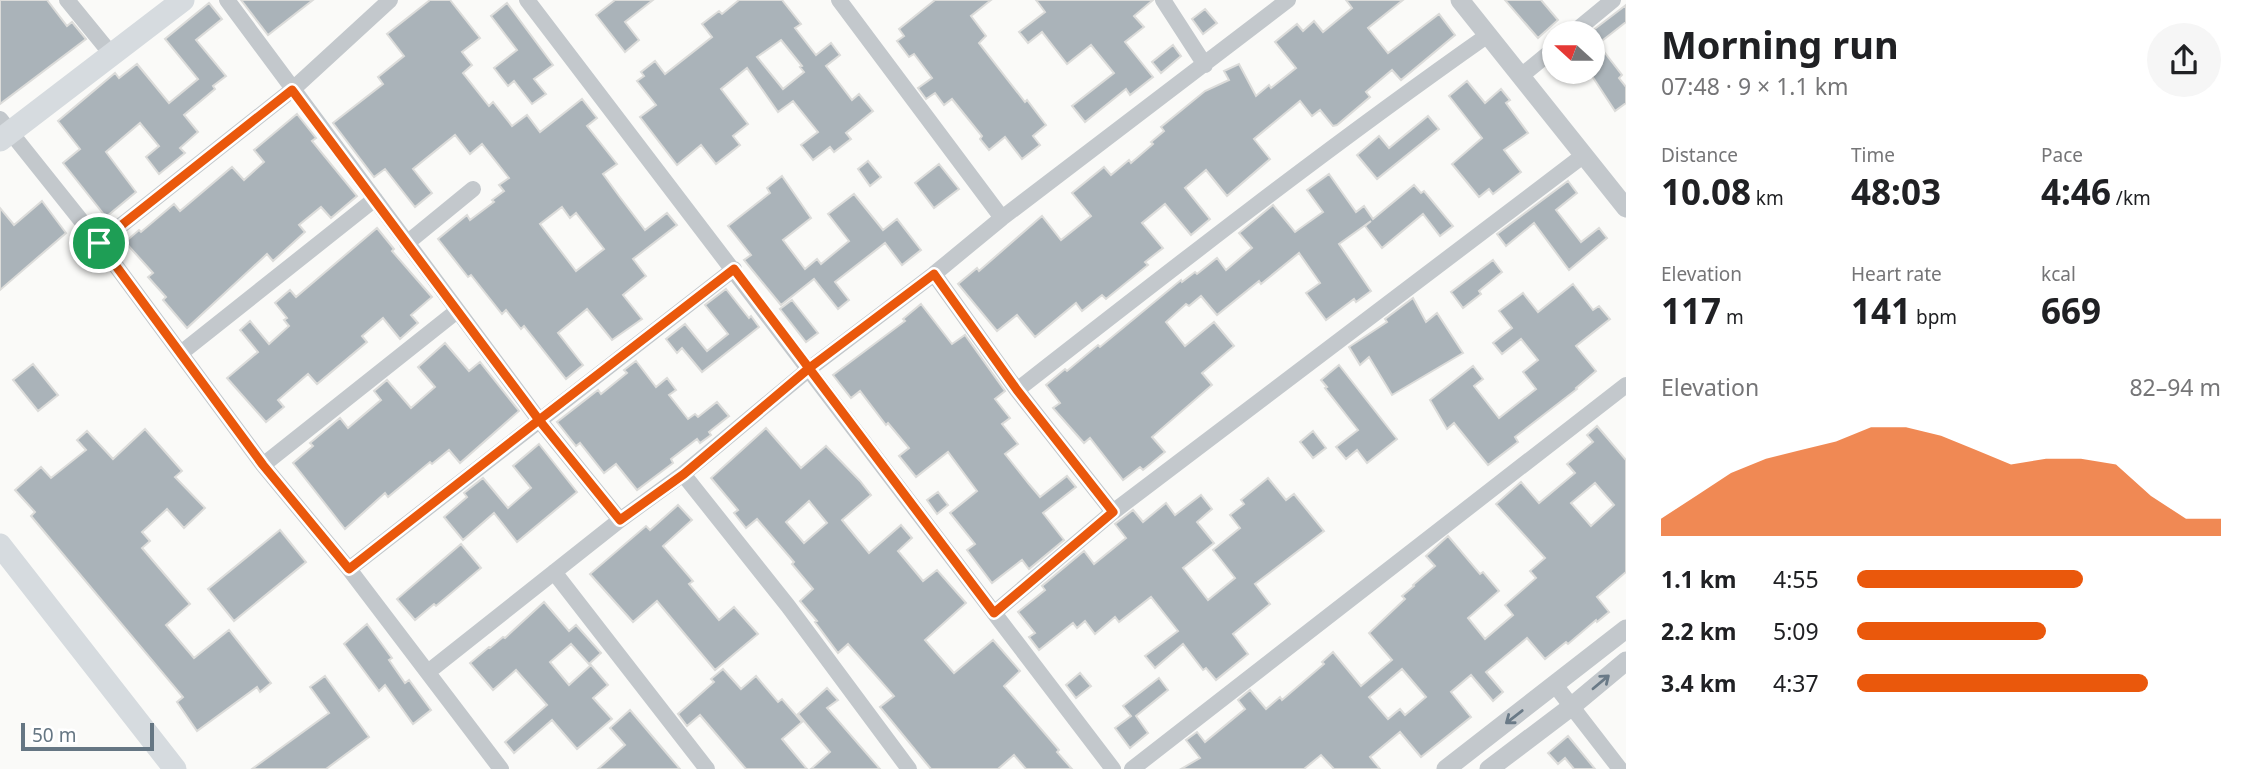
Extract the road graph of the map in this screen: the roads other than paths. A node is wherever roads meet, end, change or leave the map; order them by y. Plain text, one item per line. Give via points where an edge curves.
1 (67, 0) edge
2 (183, 0) edge
3 (228, 0) edge
4 (390, 0) edge
5 (527, 0) edge
6 (839, 0) edge
7 (1163, 0) edge
8 (1288, 0) edge
9 (1460, 0) edge
10 (1613, 0) edge
11 (1588, 21) edge
12 (1488, 36) junction
13 (111, 55) junction
14 (1542, 59) edge
15 (1205, 65) junction
16 (1521, 76) junction
17 (292, 90) junction
18 (4, 131) edge
19 (1584, 155) junction
20 (473, 189) dead end
21 (375, 199) junction
22 (1626, 208) edge
23 (1002, 218) junction
24 (99, 243) junction
25 (407, 243) junction
26 (734, 269) junction
27 (934, 274) junction
28 (457, 311) junction
29 (181, 353) junction
30 (808, 369) junction
31 (1626, 385) edge
32 (1017, 390) junction
33 (539, 420) junction
34 (263, 465) junction
35 (684, 474) junction
36 (1113, 512) junction
37 (620, 520) junction
38 (0, 545) edge
39 (349, 569) junction
40 (554, 572) junction
41 (994, 613) junction
42 (1626, 629) edge
43 (1626, 662) edge
44 (428, 672) junction
45 (1555, 685) junction
46 (1571, 707) junction
47 (175, 769) edge
48 (502, 769) edge
49 (707, 769) edge
50 (909, 769) edge
51 (1113, 769) edge
52 (1132, 769) edge
53 (1446, 769) edge
54 (1489, 769) edge
55 (1620, 769) edge

1 - 13 street
2 - 13 main road
3 - 17 street
4 - 17 street
5 - 26 street
6 - 23 street
7 - 15 street
8 - 15 street
9 - 12 street
10 - 11 street
12 - 16 street
12 - 32 street via 1240,216
13 - 18 main road
14 - 16 street
15 - 23 street
16 - 19 street
17 - 21 street
17 - 24 street
18 - 24 street
19 - 22 street
19 - 36 street
20 - 25 street
21 - 25 street
21 - 29 street
23 - 27 street
24 - 29 street
25 - 28 street
26 - 30 street
26 - 33 street
27 - 30 street
27 - 32 street
28 - 33 street
28 - 34 street
29 - 34 street
30 - 35 street
30 - 41 street
31 - 52 street
32 - 36 street
33 - 37 street
33 - 39 street
34 - 39 street
35 - 37 street
35 - 50 street
36 - 41 street
37 - 40 street
38 - 47 main road
39 - 44 street
40 - 44 street
40 - 49 street
41 - 51 street
42 - 45 street
46 -> 43 street
44 - 48 street
45 - 46 street
45 -> 53 street
46 - 54 street
46 - 55 street

